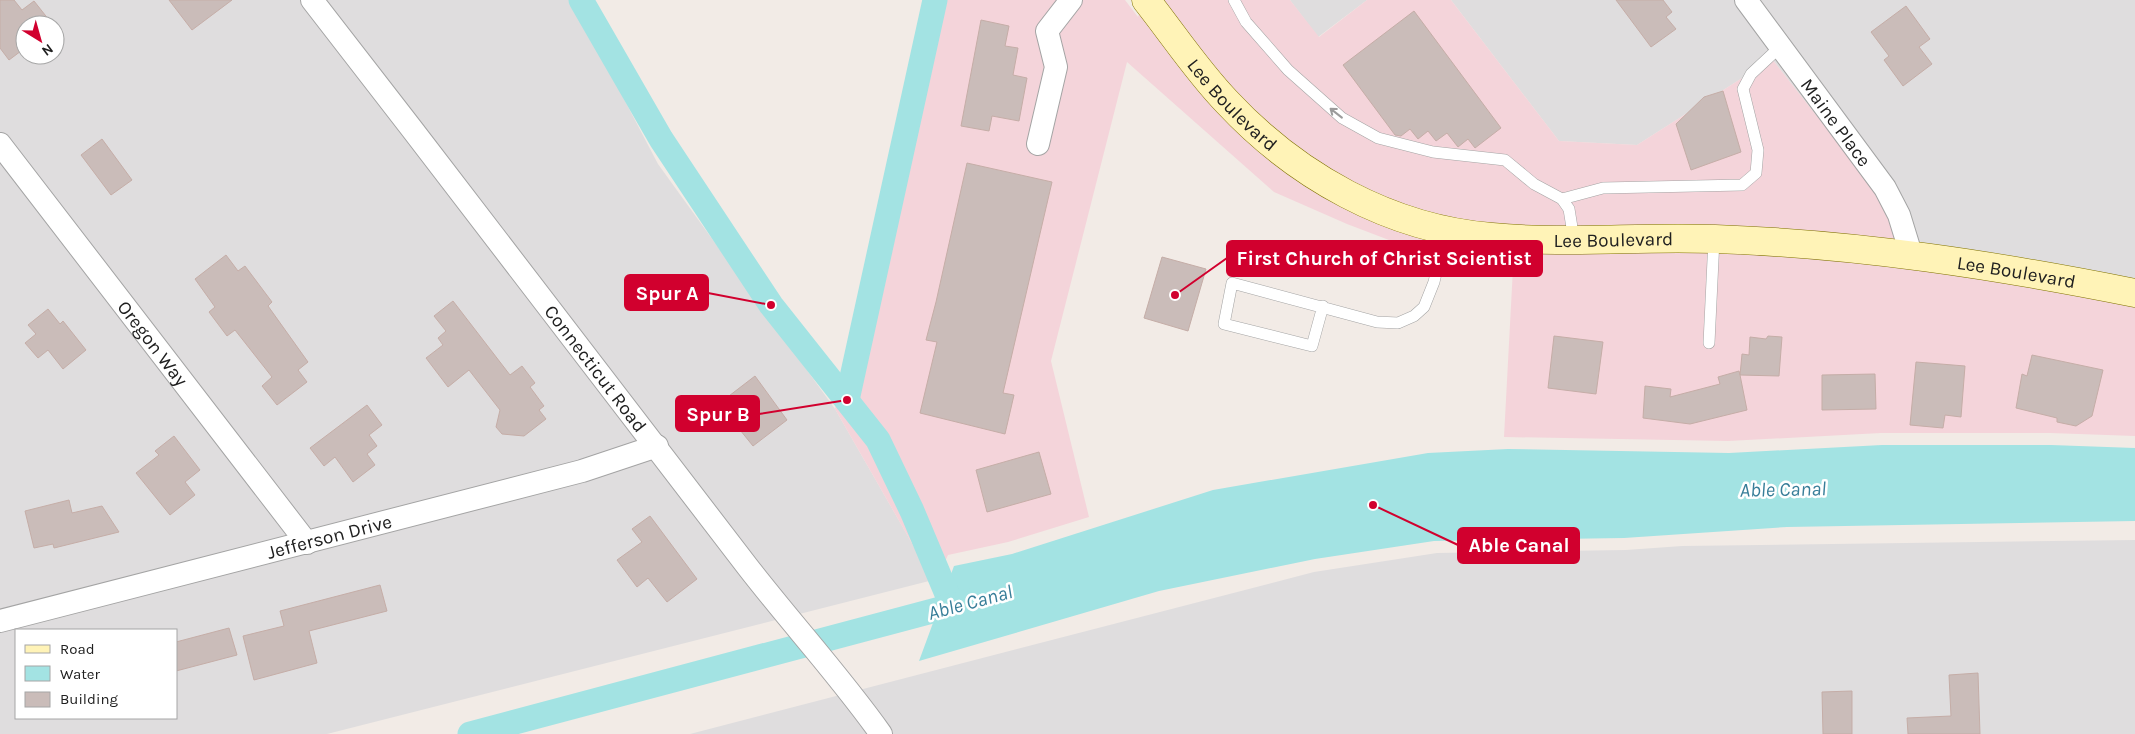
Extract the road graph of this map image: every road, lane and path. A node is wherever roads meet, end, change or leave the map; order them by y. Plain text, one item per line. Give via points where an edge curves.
1 (312, 0) edge
2 (1071, 0) edge
3 (1147, 0) edge
4 (1234, 0) edge
5 (1746, 0) edge
6 (1781, 46) junction
7 (0, 144) edge
8 (1038, 144) dead end
9 (1562, 199) junction
10 (1446, 230) junction
11 (1714, 239) junction
12 (1574, 240) junction
13 (1911, 254) junction
14 (2135, 293) edge
15 (1323, 306) junction
16 (1709, 344) dead end
17 (657, 446) junction
18 (307, 543) junction
19 (0, 621) edge
20 (881, 734) edge

1 - 17 street, Connecticut Road
2 - 8 street via 1046,31 1056,67
3 - 10 main road, Lee Boulevard via 1226,102 1284,155 1333,188 1396,216
9 -> 4 lane via 1534,184 1505,160 1433,152 1378,138 1342,118 1288,70 1246,22
5 - 6 street, Maine Place
6 - 9 lane via 1751,74 1743,88 1758,150 1756,172 1742,185 1603,188
6 - 13 street, Maine Place via 1885,188 1899,214
7 - 18 street, Oregon Way
9 - 12 lane via 1568,209
10 - 12 main road, Lee Boulevard via 1491,237
10 - 15 lane via 1434,282 1424,307 1414,316 1398,323 1377,322
11 - 12 main road, Lee Boulevard
11 - 13 main road, Lee Boulevard
11 - 16 lane
13 - 14 main road, Lee Boulevard via 2020,270
15 - 15 lane via 1232,283 1224,324 1312,346
17 - 18 street, Jefferson Drive via 582,471
17 - 20 street, Connecticut Road
18 - 19 street, Jefferson Drive

